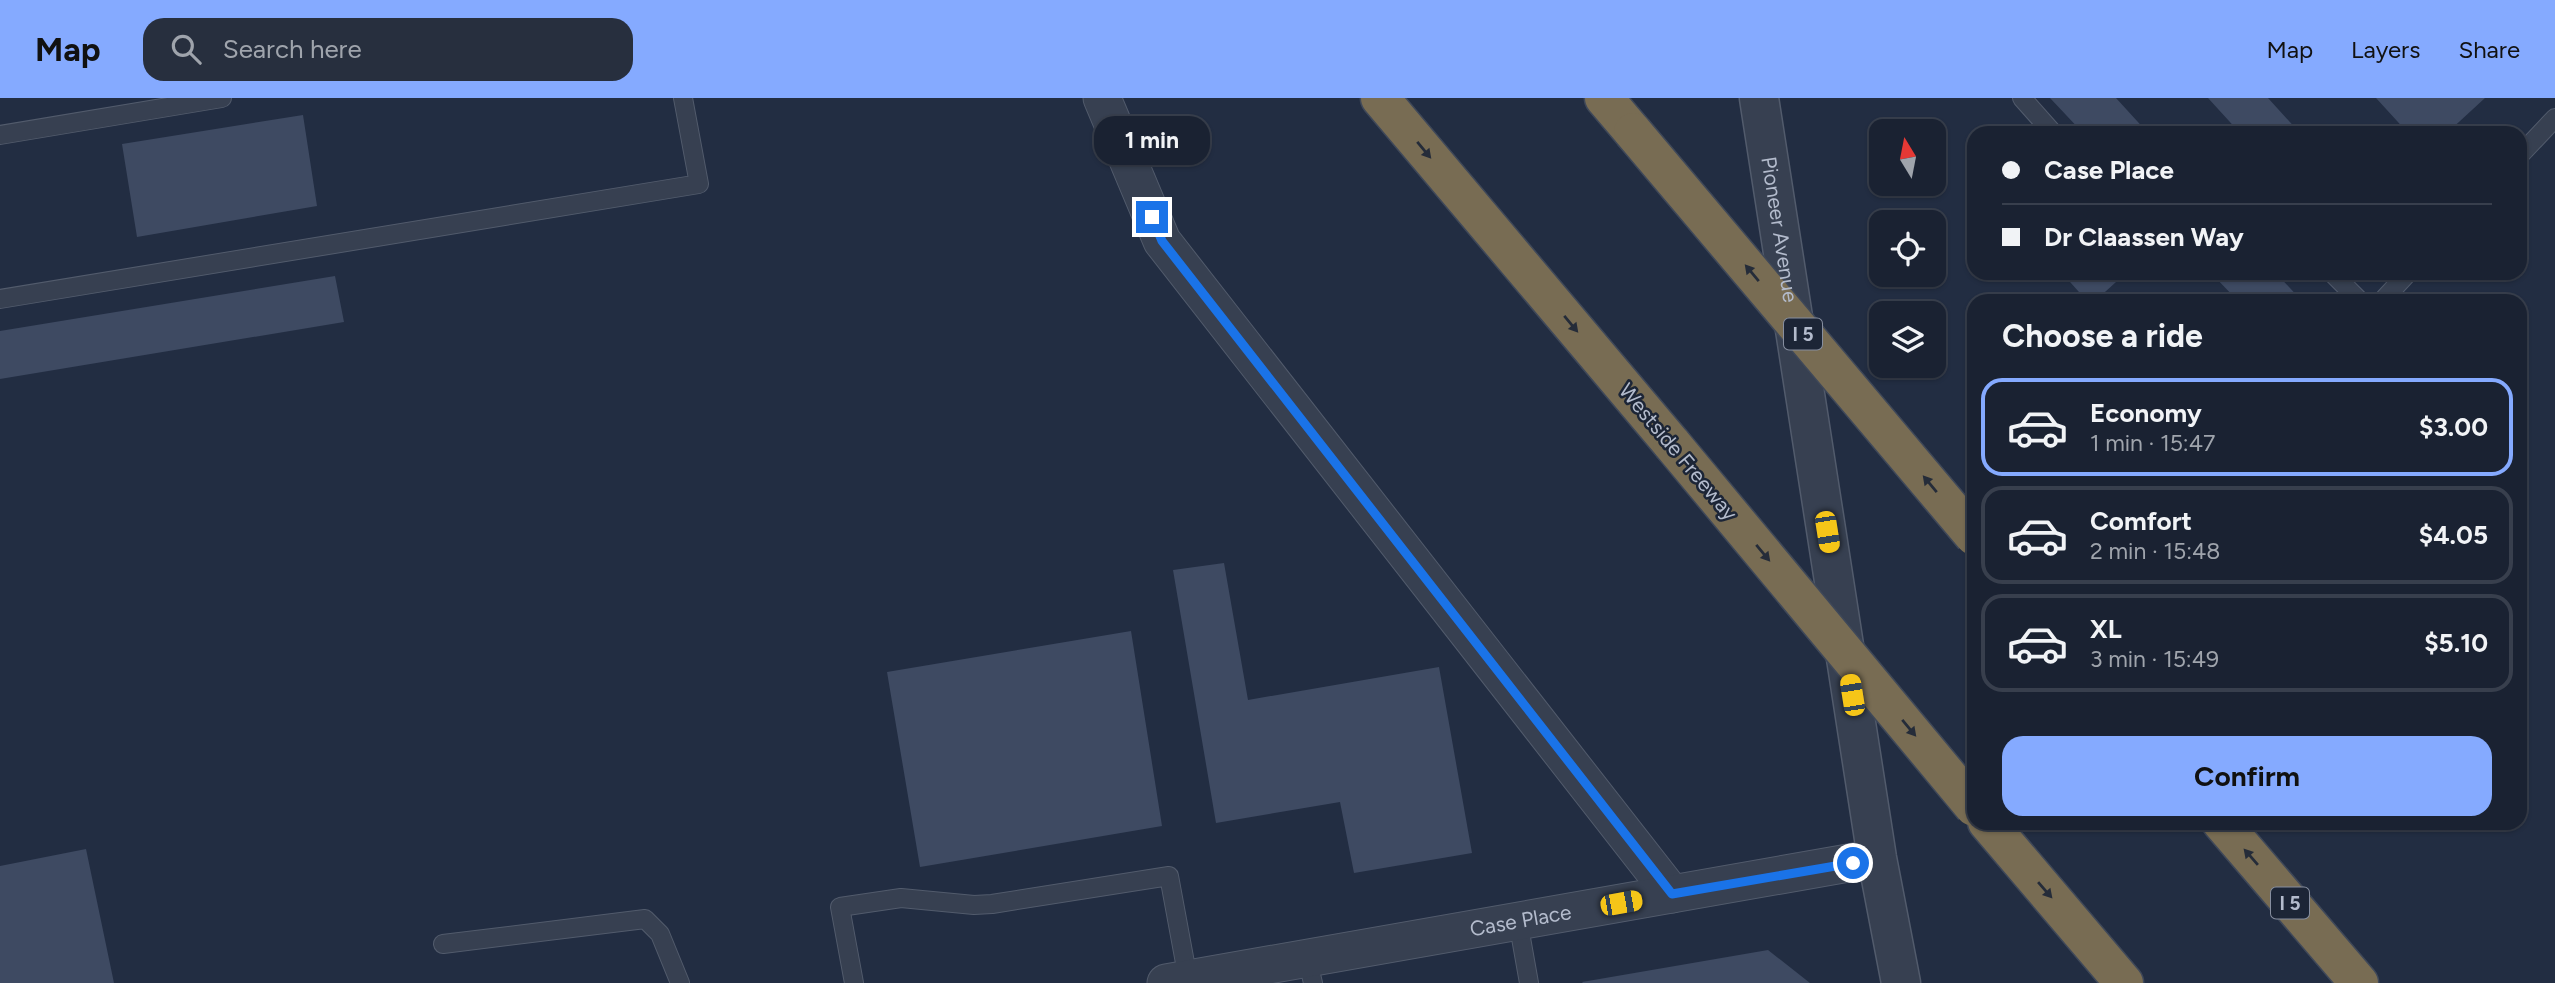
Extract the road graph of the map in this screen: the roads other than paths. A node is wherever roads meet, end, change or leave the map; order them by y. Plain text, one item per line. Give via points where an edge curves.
1 (222, 98) edge
2 (683, 98) edge
3 (1102, 98) edge
4 (1380, 98) edge
5 (1604, 98) edge
6 (1759, 98) edge
7 (2022, 98) edge
8 (2555, 118) edge
9 (2047, 126) edge
10 (0, 135) edge
11 (2527, 148) edge
12 (2339, 280) edge
13 (2402, 280) edge
14 (2353, 294) edge
15 (2388, 294) edge
16 (0, 299) edge
17 (1967, 528) edge
18 (1967, 799) edge
19 (2228, 830) edge
20 (1994, 831) edge
21 (1877, 858) junction
22 (1672, 894) junction
23 (1518, 921) junction
24 (443, 944) dead end
25 (1310, 971) edge
26 (1177, 981) edge
27 (680, 983) edge
28 (854, 983) edge
29 (1529, 983) edge
30 (1901, 983) edge
31 (2124, 983) edge
32 (2359, 983) edge

1 - 10 lane
2 - 16 lane via 699,184
3 - 22 street via 1162,241
4 -> 18 highway, Westside Freeway, bridge
17 -> 5 highway, I 5, bridge
6 - 21 street, Pioneer Avenue
7 - 9 lane
8 - 11 lane
12 - 14 lane
13 - 15 lane
32 -> 19 highway, I 5
20 -> 31 highway
21 - 22 street, Case Place
21 - 30 street, Pioneer Avenue
22 - 23 street, Case Place
23 - 25 street, Case Place
23 - 29 lane
24 - 27 lane via 645,919 660,934
25 - 26 street, Case Place
26 - 28 lane via 1169,876 992,904 901,898 840,907

